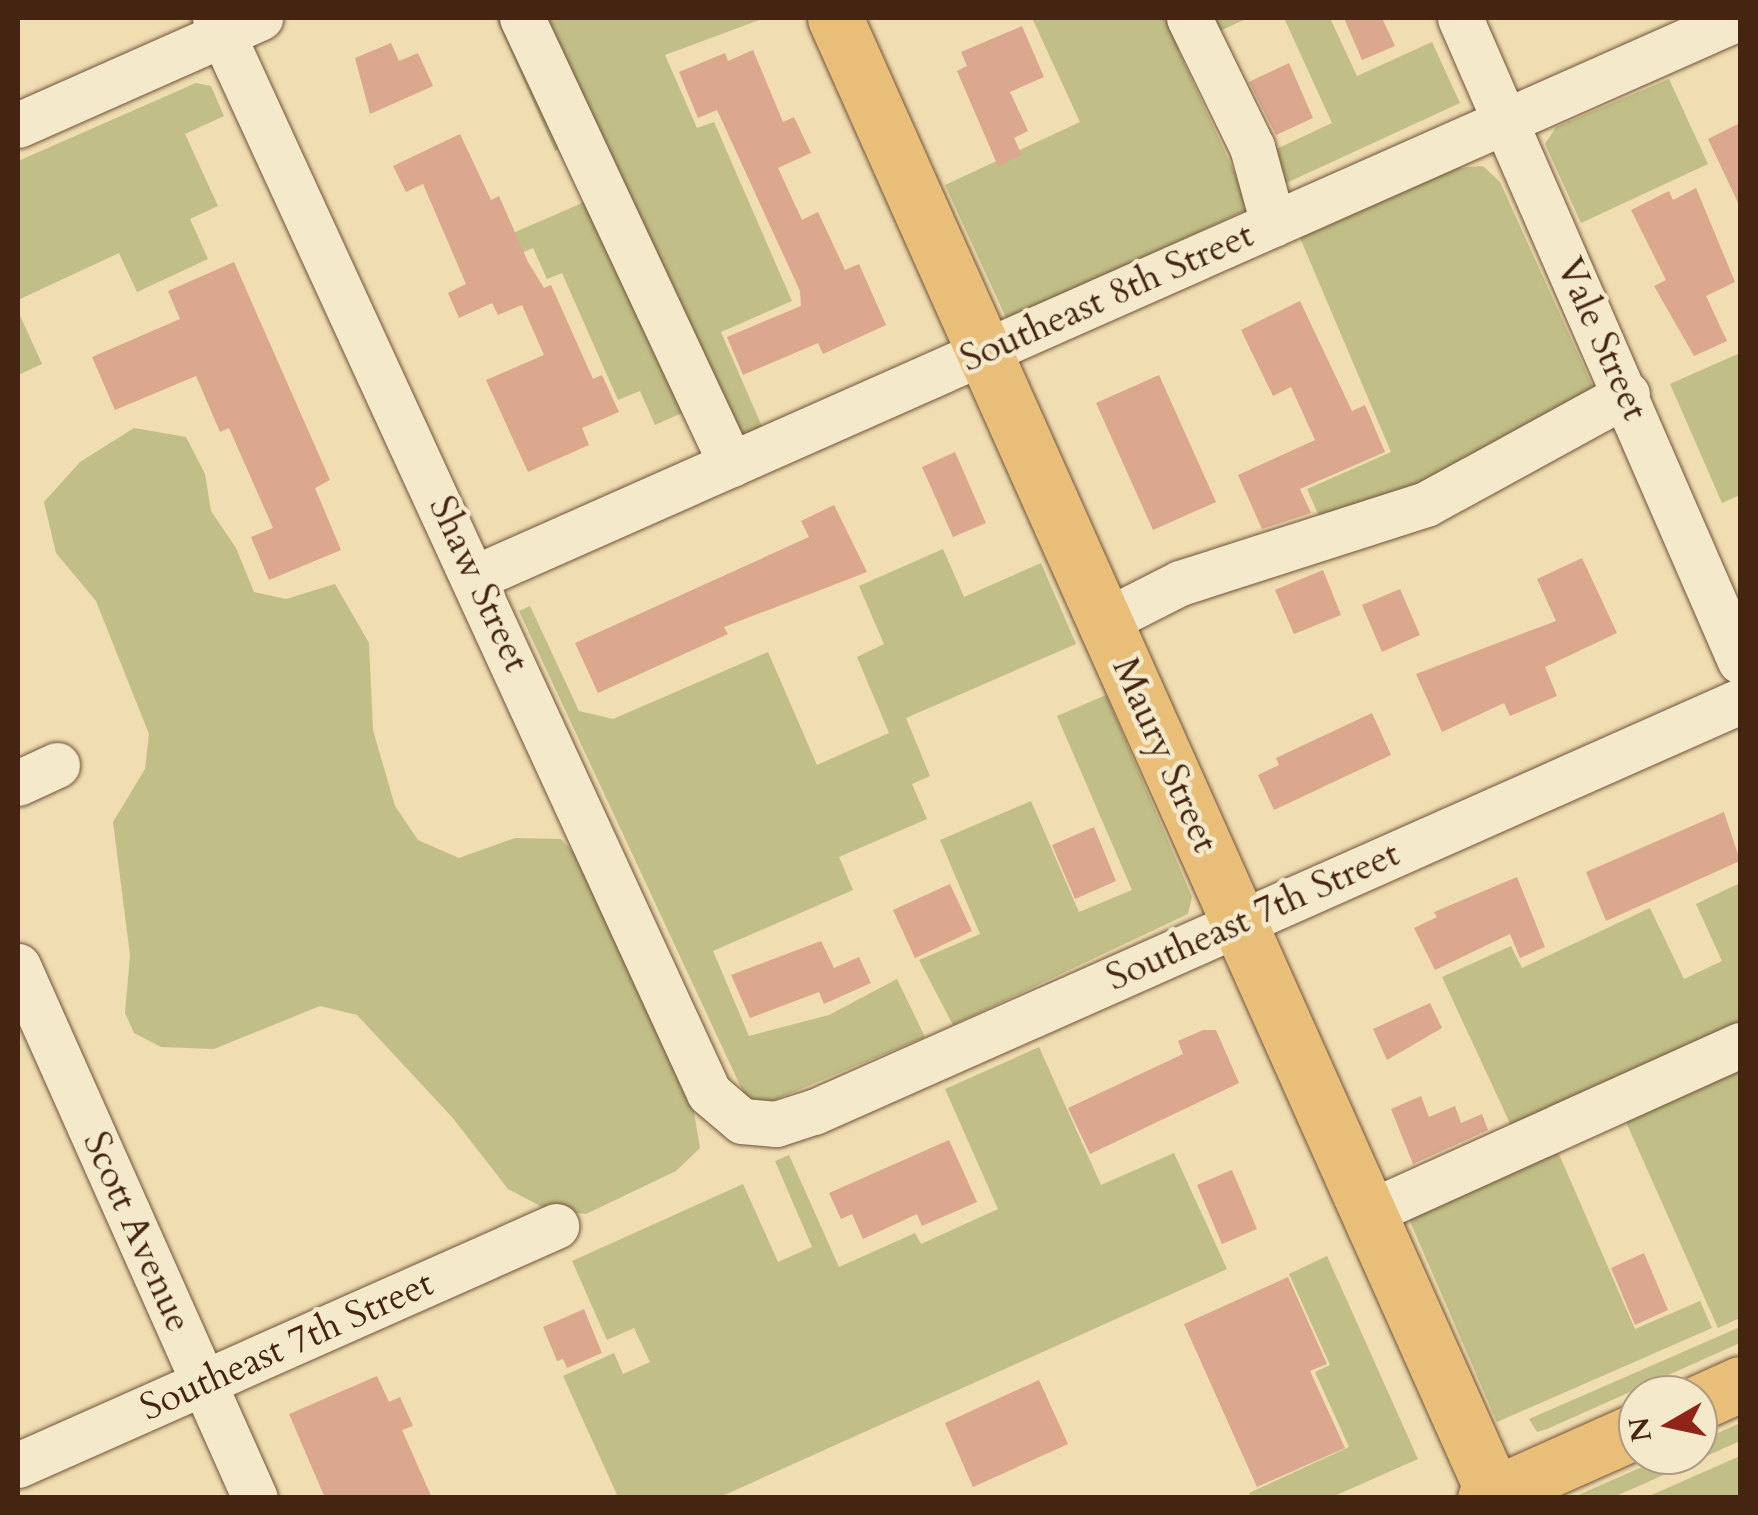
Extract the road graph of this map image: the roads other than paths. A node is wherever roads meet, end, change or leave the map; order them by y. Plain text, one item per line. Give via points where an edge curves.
1 (522, 18) edge
2 (835, 18) edge
3 (1189, 18) edge
4 (1460, 18) edge
5 (1738, 18) edge
6 (233, 23) edge
7 (1505, 120) junction
8 (18, 125) edge
9 (1274, 224) junction
10 (985, 352) junction
11 (1627, 394) junction
12 (731, 464) junction
13 (476, 577) junction
14 (1106, 621) junction
15 (1740, 662) edge
16 (1740, 701) edge
17 (1240, 921) junction
18 (18, 966) edge
19 (1740, 1045) edge
20 (765, 1126) joint
21 (1370, 1212) junction
22 (556, 1226) dead end
23 (204, 1382) junction
24 (1618, 1439) edge
25 (18, 1464) edge
26 (1489, 1496) edge
27 (255, 1498) edge

1 - 12 street
2 - 10 main road, Maury Street
3 - 9 street via 1252,147
4 - 7 street, Vale Street
5 - 7 street, Southeast 8th Street
6 - 8 street
6 - 13 street, Shaw Street
7 - 9 street, Southeast 8th Street
7 - 11 street, Vale Street
9 - 10 street, Southeast 8th Street
10 - 12 street, Southeast 8th Street
10 - 14 main road, Maury Street
11 - 14 street via 1426,504 1180,583
11 - 15 street, Vale Street
12 - 13 street, Southeast 8th Street
13 - 20 street, Shaw Street via 709,1093 742,1121
14 - 17 main road, Maury Street
16 - 17 street, Southeast 7th Street
17 - 20 street, Southeast 7th Street via 814,1112
17 - 21 main road, Maury Street
18 - 23 street, Scott Avenue
19 - 21 street
21 - 26 main road, Maury Street
22 - 23 street, Southeast 7th Street
23 - 25 street, Southeast 7th Street
23 - 27 street, Scott Avenue
24 - 26 main road

